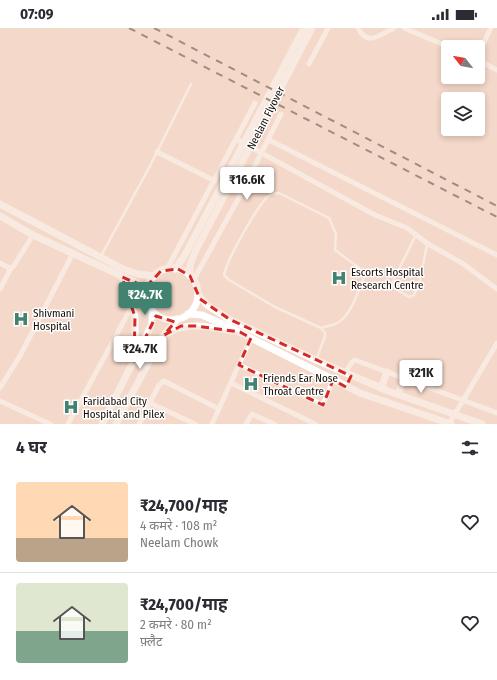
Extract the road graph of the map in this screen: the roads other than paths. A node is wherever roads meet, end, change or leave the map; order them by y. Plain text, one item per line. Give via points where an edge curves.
1 (304, 28) edge
2 (312, 28) edge
3 (328, 28) edge
4 (358, 28) edge
5 (394, 28) edge
6 (404, 28) edge
7 (491, 28) edge
8 (485, 40) edge
9 (441, 44) edge
10 (309, 64) dead end
11 (485, 64) edge
12 (497, 70) edge
13 (191, 84) dead end
14 (255, 103) dead end
15 (281, 114) dead end
16 (236, 139) junction
17 (269, 140) junction
18 (157, 152) junction
19 (261, 153) junction
20 (215, 181) junction
21 (0, 204) edge
22 (0, 216) edge
23 (33, 235) junction
24 (416, 235) junction
25 (428, 244) junction
26 (72, 253) junction
27 (497, 255) edge
28 (100, 257) junction
29 (0, 263) edge
30 (11, 268) junction
31 (171, 269) junction
32 (122, 276) junction
33 (154, 276) junction
34 (192, 278) junction
35 (0, 289) edge
36 (497, 289) edge
37 (146, 292) junction
38 (198, 294) junction
39 (132, 306) junction
40 (152, 310) junction
41 (188, 314) junction
42 (177, 319) junction
43 (321, 328) junction
44 (240, 332) junction
45 (164, 335) junction
46 (251, 338) junction
47 (497, 343) edge
48 (316, 360) junction
49 (134, 361) junction
50 (239, 365) junction
51 (387, 372) junction
52 (348, 374) junction
53 (404, 378) junction
54 (332, 380) junction
55 (231, 383) junction
56 (346, 387) junction
57 (0, 388) edge
58 (381, 388) junction
59 (398, 394) junction
60 (0, 401) edge
61 (463, 401) junction
62 (150, 403) junction
63 (219, 409) junction
64 (497, 413) edge
65 (454, 414) junction
66 (50, 424) edge
67 (68, 424) edge
68 (102, 424) edge
69 (116, 424) edge
70 (138, 424) edge
71 (195, 424) edge
72 (212, 424) edge
73 (246, 424) edge
74 (274, 424) edge
75 (315, 424) edge
76 (450, 424) edge
77 (482, 424) edge

1 - 31 street, Neelam Flyover via 185,255
2 - 34 street, Neelam Flyover via 195,252 190,265
3 - 10 street
4 - 5 street via 367,39
6 - 9 street
7 - 8 street
11 - 12 street
13 - 18 lane
14 - 16 street
15 - 17 street
16 - 19 street
16 - 20 street
17 - 19 street
17 - 27 street
18 - 20 street
18 - 28 lane
19 - 24 street
19 - 34 street via 237,201
20 - 31 street
21 - 28 street
22 - 23 street
23 - 26 street
23 - 30 street
24 - 25 street
24 - 25 lane via 392,283 394,288 409,297 414,295 419,284
25 - 36 street via 462,263
26 - 32 street
26 - 57 street via 21,354
28 - 33 street via 123,269
29 - 30 street
30 - 35 street
31 - 33 street
31 - 34 street
32 - 37 street via 139,284
32 - 39 street
33 - 37 street
34 - 38 street
37 - 40 street via 147,302
38 - 41 street via 195,306
38 - 48 street via 207,305 229,320
39 - 49 street via 135,317
39 - 67 street
40 - 42 street via 168,320
40 - 49 street via 152,324
41 - 42 street
41 - 44 street via 202,315
42 - 45 street
43 - 43 lane via 275,307 225,277 226,268 254,216 273,194 278,193 329,218 336,234 335,250 366,273 350,309 342,319
43 - 48 lane via 325,336
44 - 45 street via 181,326
44 - 46 street
45 - 69 street
46 - 50 street
46 - 54 street
47 - 61 street
48 - 52 street
49 - 68 street
50 - 54 street via 323,405
50 - 55 street
51 - 52 street via 355,360
51 - 53 street
51 - 58 street
52 - 56 street
52 - 58 street
53 - 59 street
53 - 61 street
54 - 56 street
55 - 63 street
55 - 75 street
56 - 76 street
58 - 59 street
59 - 65 street
60 - 66 street
61 - 64 street
61 - 65 street
62 - 63 street via 159,385 164,381
62 - 70 street
62 - 71 street
63 - 72 street
65 - 76 street
65 - 77 street
73 - 74 street via 252,414

